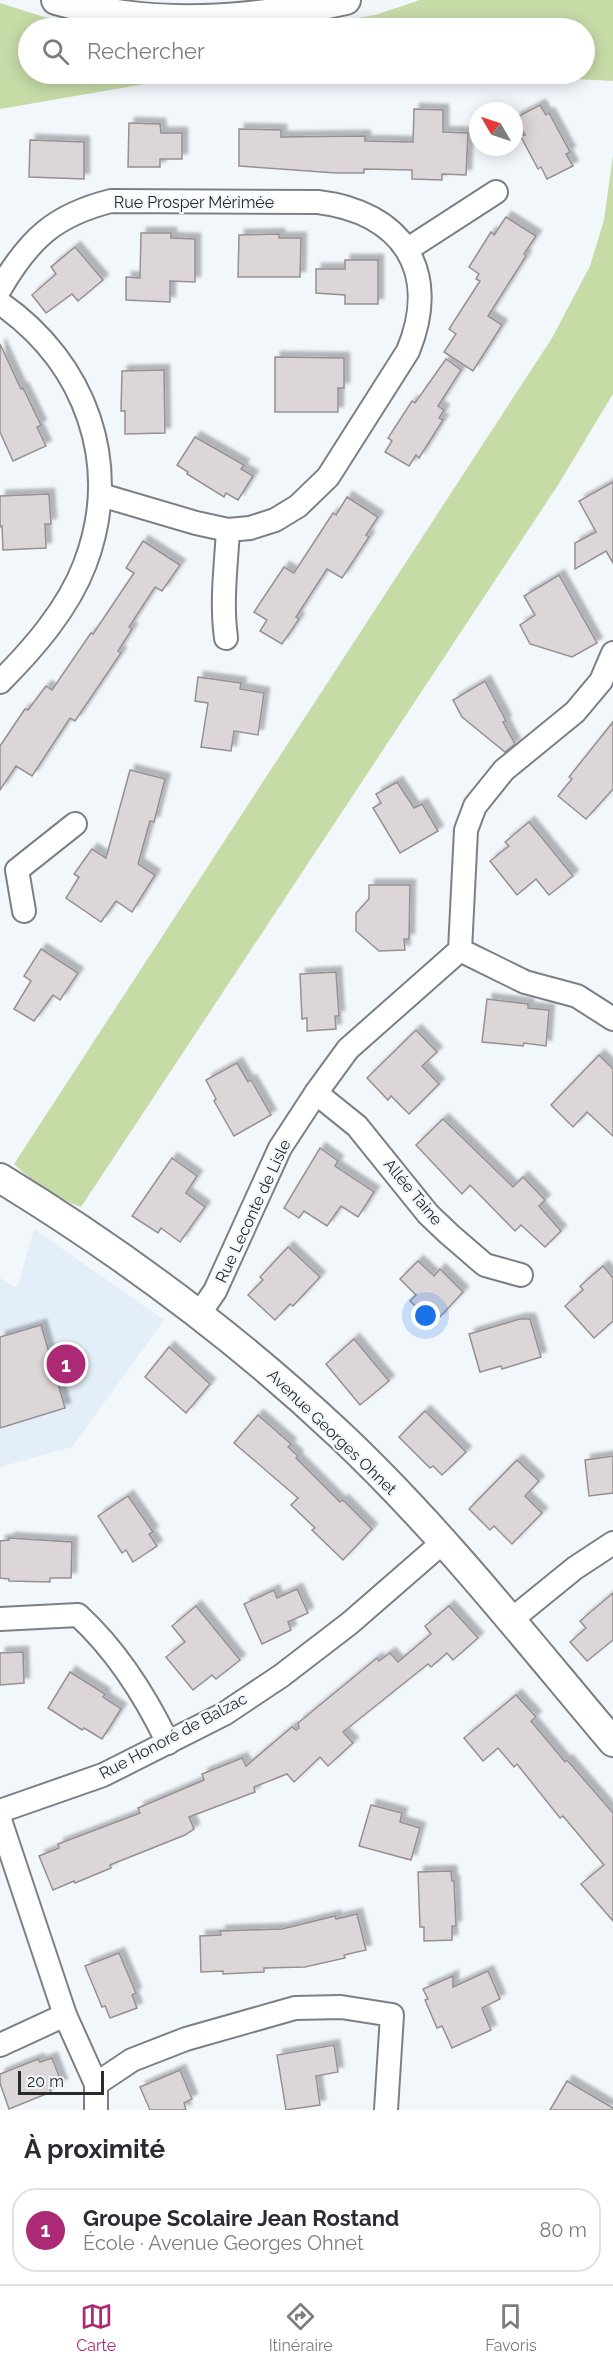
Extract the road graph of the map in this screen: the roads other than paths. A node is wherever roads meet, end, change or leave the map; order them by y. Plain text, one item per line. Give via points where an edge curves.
1 (56, 0) edge
2 (345, 0) edge
3 (496, 192) dead end
4 (408, 249) junction
5 (0, 289) edge
6 (0, 303) edge
7 (101, 495) junction
8 (228, 530) junction
9 (226, 638) dead end
10 (613, 653) edge
11 (0, 682) edge
12 (75, 824) dead end
13 (9, 867) edge
14 (24, 911) dead end
15 (460, 950) junction
16 (613, 1019) edge
17 (316, 1093) junction
18 (0, 1178) edge
19 (521, 1275) dead end
20 (199, 1314) junction
21 (613, 1542) edge
22 (442, 1543) junction
23 (0, 1619) edge
24 (511, 1620) junction
25 (613, 1742) edge
26 (168, 1743) junction
27 (0, 1811) edge
28 (0, 1820) edge
29 (65, 2016) junction
30 (0, 2044) edge
31 (96, 2084) junction
32 (96, 2110) edge
33 (386, 2110) edge

1 - 2 street via 125,16 207,18 261,14
3 - 4 street
4 - 5 street, Rue Prosper Mérimée via 373,219 339,205 111,201 84,208 46,230 31,244
4 - 8 street, Rue Prosper Mérimée via 415,266 420,307 417,329 392,379 328,477 314,492 275,520
6 - 7 street via 49,346 75,383 95,444
7 - 8 street, Rue Prosper Mérimée
7 - 11 street via 85,564 69,596
8 - 9 street via 222,596
10 - 15 street via 601,681 575,712 504,770 475,806 466,830
12 - 13 street
13 - 14 street
15 - 16 street via 525,982 577,996
15 - 17 street, Rue Leconte de Lisle via 348,1050
17 - 19 street, Allée Taine via 357,1126 428,1214 449,1234 485,1265
17 - 20 street, Rue Leconte de Lisle via 280,1148 215,1291
18 - 20 street, Avenue Georges Ohnet
20 - 22 street, Avenue Georges Ohnet via 340,1435
21 - 24 street
22 - 24 street, Avenue Georges Ohnet
22 - 26 street, Rue Honoré de Balzac via 282,1676 224,1714
23 - 26 street via 78,1615 128,1674
24 - 25 street, Avenue Georges Ohnet
26 - 27 street, Rue Honoré de Balzac via 103,1775
28 - 29 street
29 - 30 street
29 - 31 street
31 - 32 street
31 - 33 street via 132,2060 242,2021 295,2008 341,2007 392,2015

